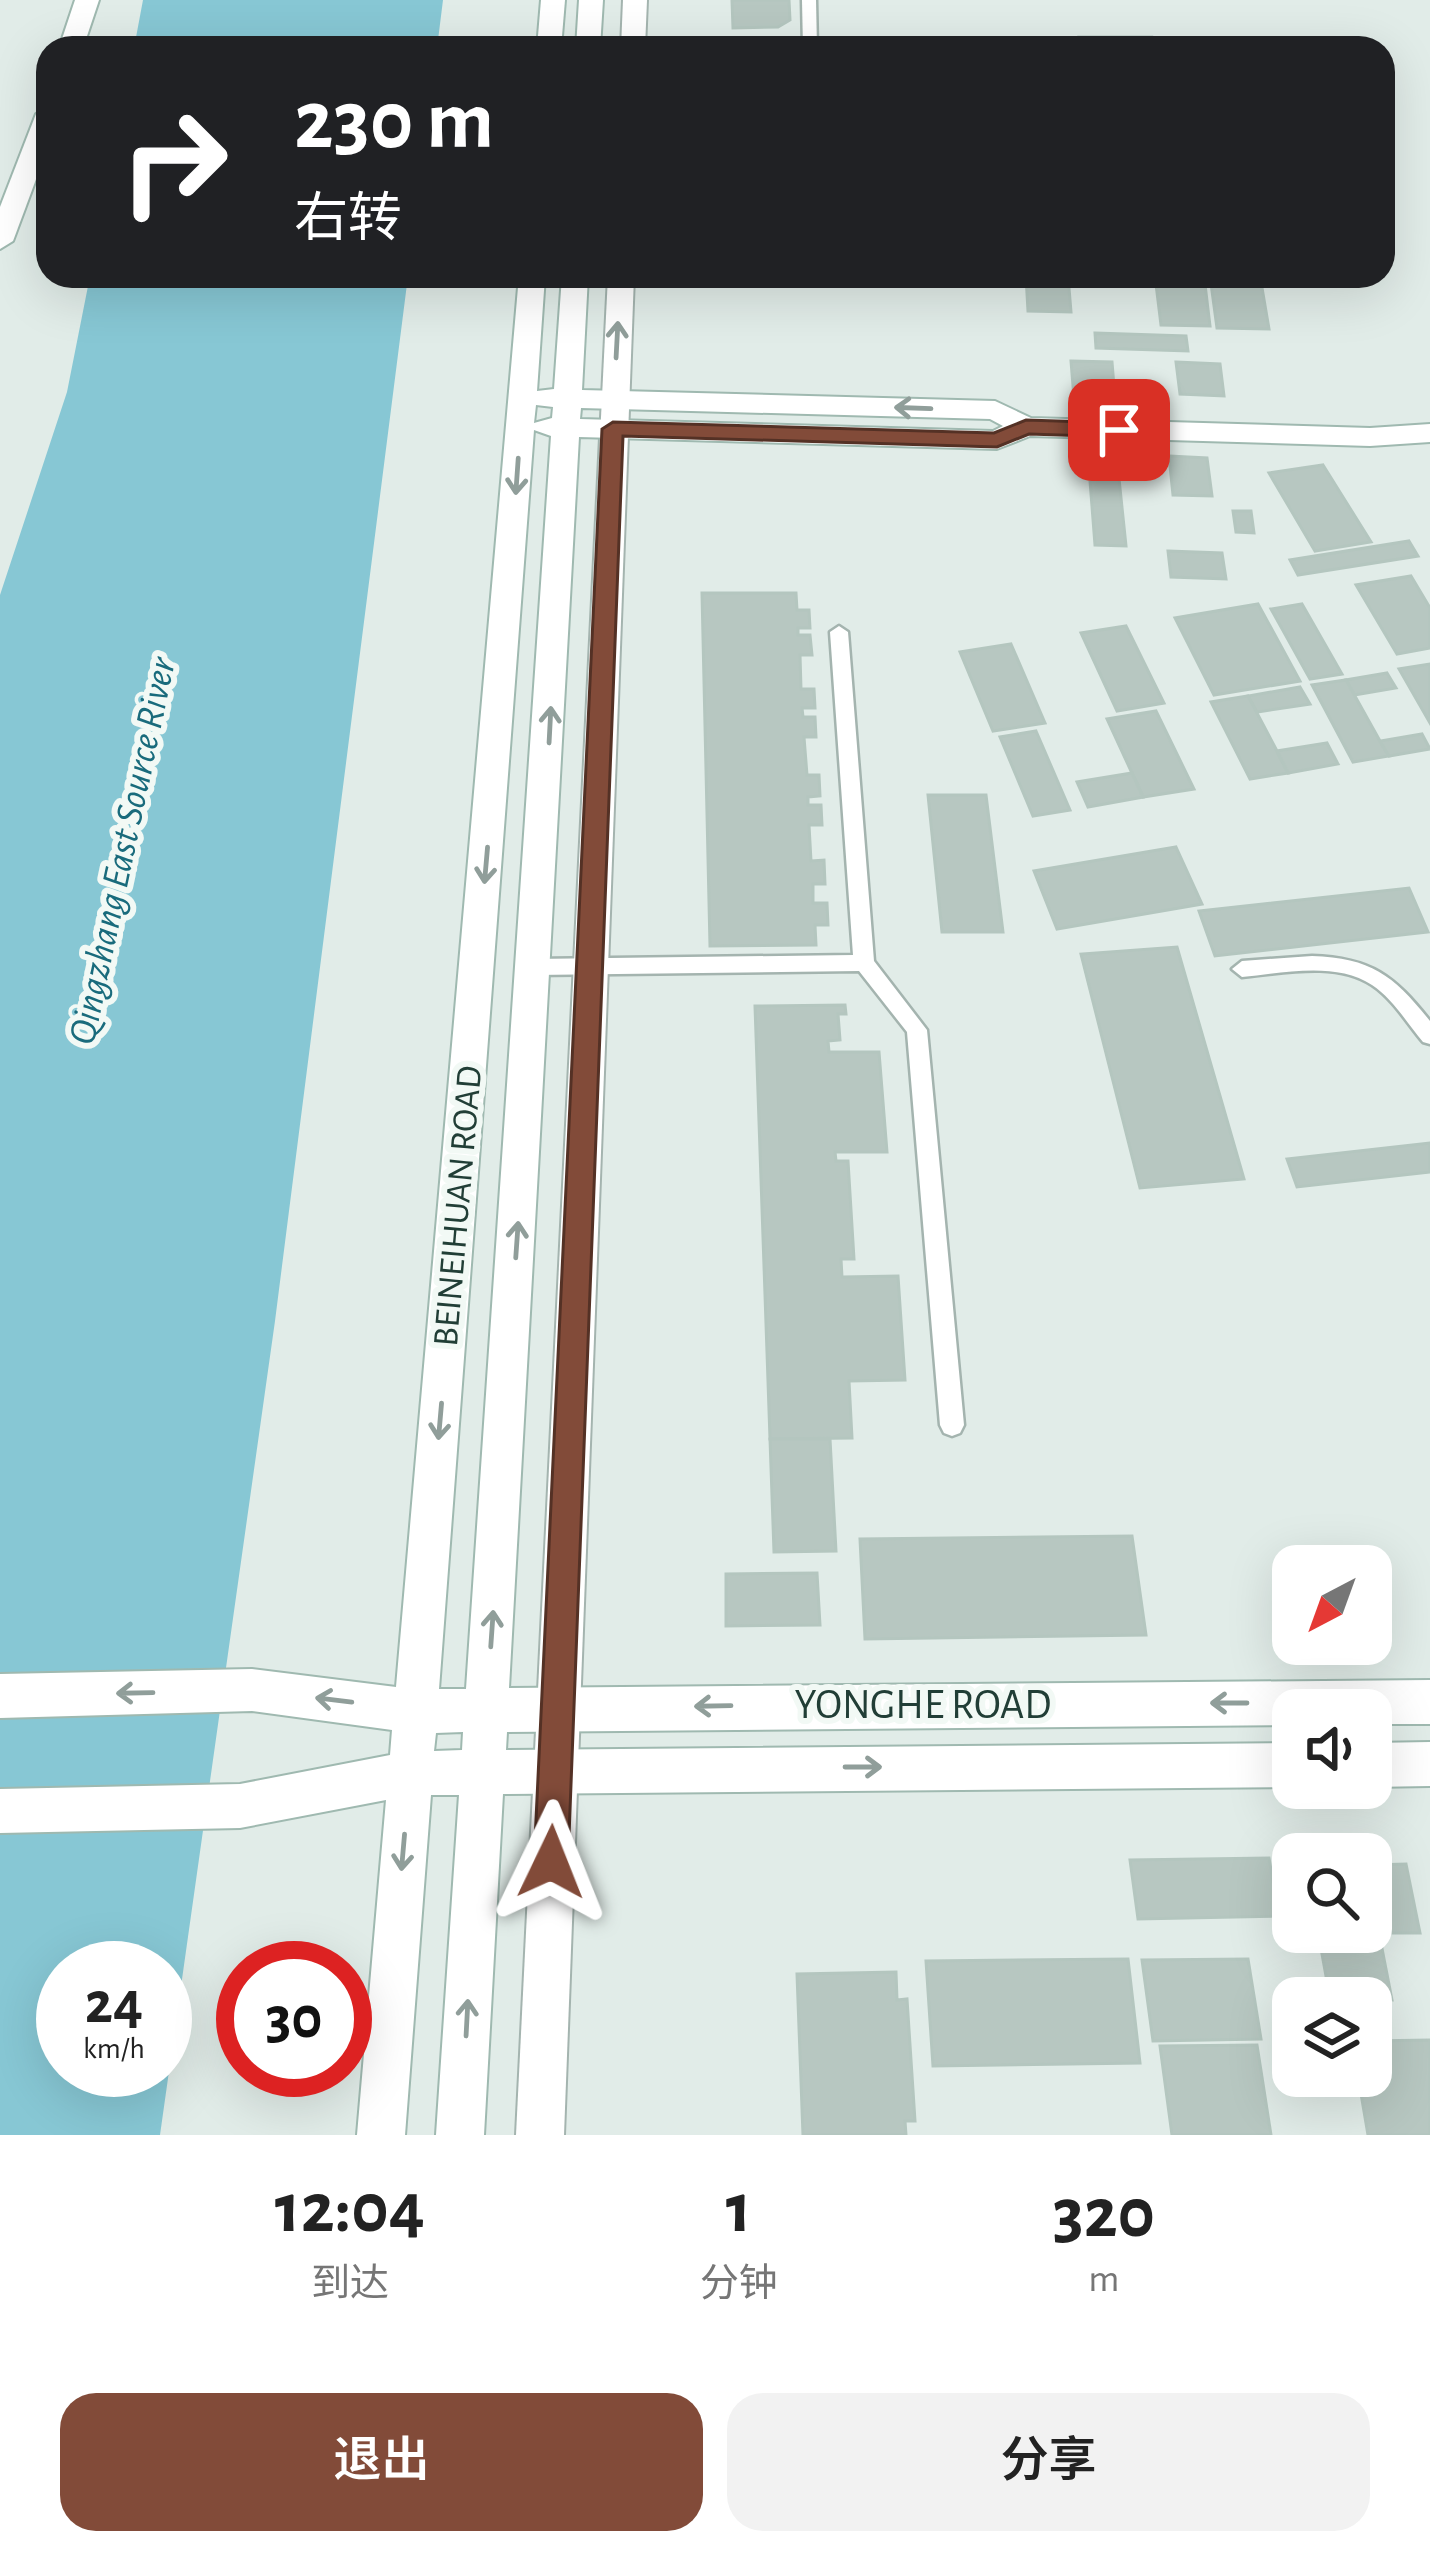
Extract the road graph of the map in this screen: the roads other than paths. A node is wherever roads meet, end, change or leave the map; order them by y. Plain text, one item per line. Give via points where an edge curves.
1 (87, 0) edge
2 (553, 0) edge
3 (591, 0) edge
4 (635, 0) edge
5 (809, 0) edge
6 (74, 36) edge
7 (550, 36) edge
8 (589, 36) edge
9 (634, 36) edge
10 (810, 36) edge
11 (36, 146) edge
12 (0, 241) edge
13 (531, 288) edge
14 (574, 288) edge
15 (620, 288) edge
16 (522, 412) junction
17 (567, 413) junction
18 (614, 414) junction
19 (1430, 433) edge
20 (839, 632) dead end
21 (864, 963) junction
22 (589, 966) junction
23 (535, 967) junction
24 (1242, 969) dead end
25 (1430, 1036) edge
26 (952, 1425) dead end
27 (0, 1696) edge
28 (1430, 1702) edge
29 (557, 1708) junction
30 (487, 1710) junction
31 (416, 1711) junction
32 (1430, 1764) edge
33 (1272, 1765) edge
34 (1392, 1765) edge
35 (555, 1770) junction
36 (483, 1772) junction
37 (410, 1773) junction
38 (0, 1811) edge
39 (381, 2135) edge
40 (460, 2135) edge
41 (540, 2135) edge

1 - 6 main road
2 - 7 main road
3 - 8 main road
4 - 9 main road
5 - 10 lane
11 - 12 main road
13 - 16 main road, BEINEIHUAN ROAD
14 - 17 main road, BEINEIHUAN ROAD
18 -> 15 main road
16 - 17 main road
16 -> 31 main road, BEINEIHUAN ROAD
17 - 18 main road
23 -> 17 main road, BEINEIHUAN ROAD
18 - 19 main road via 997,440 1026,427
18 - 22 main road
20 - 21 lane
21 - 22 lane
21 - 26 lane via 917,1030
22 - 23 lane
22 - 29 main road
30 -> 23 main road, BEINEIHUAN ROAD
24 - 25 lane via 1352,968 1380,981
31 -> 27 main road, YONGHE ROAD via 252,1690
28 -> 29 main road, YONGHE ROAD
29 - 30 main road, YONGHE ROAD
29 - 35 main road
30 - 31 main road, YONGHE ROAD
30 - 36 main road, BEINEIHUAN ROAD
31 - 37 main road, BEINEIHUAN ROAD
32 - 34 main road
35 -> 33 main road, YONGHE ROAD
35 - 36 main road, YONGHE ROAD
35 - 41 main road
36 - 37 main road, YONGHE ROAD
40 -> 36 main road, BEINEIHUAN ROAD
37 - 38 main road, YONGHE ROAD via 241,1806
37 -> 39 main road, BEINEIHUAN ROAD

